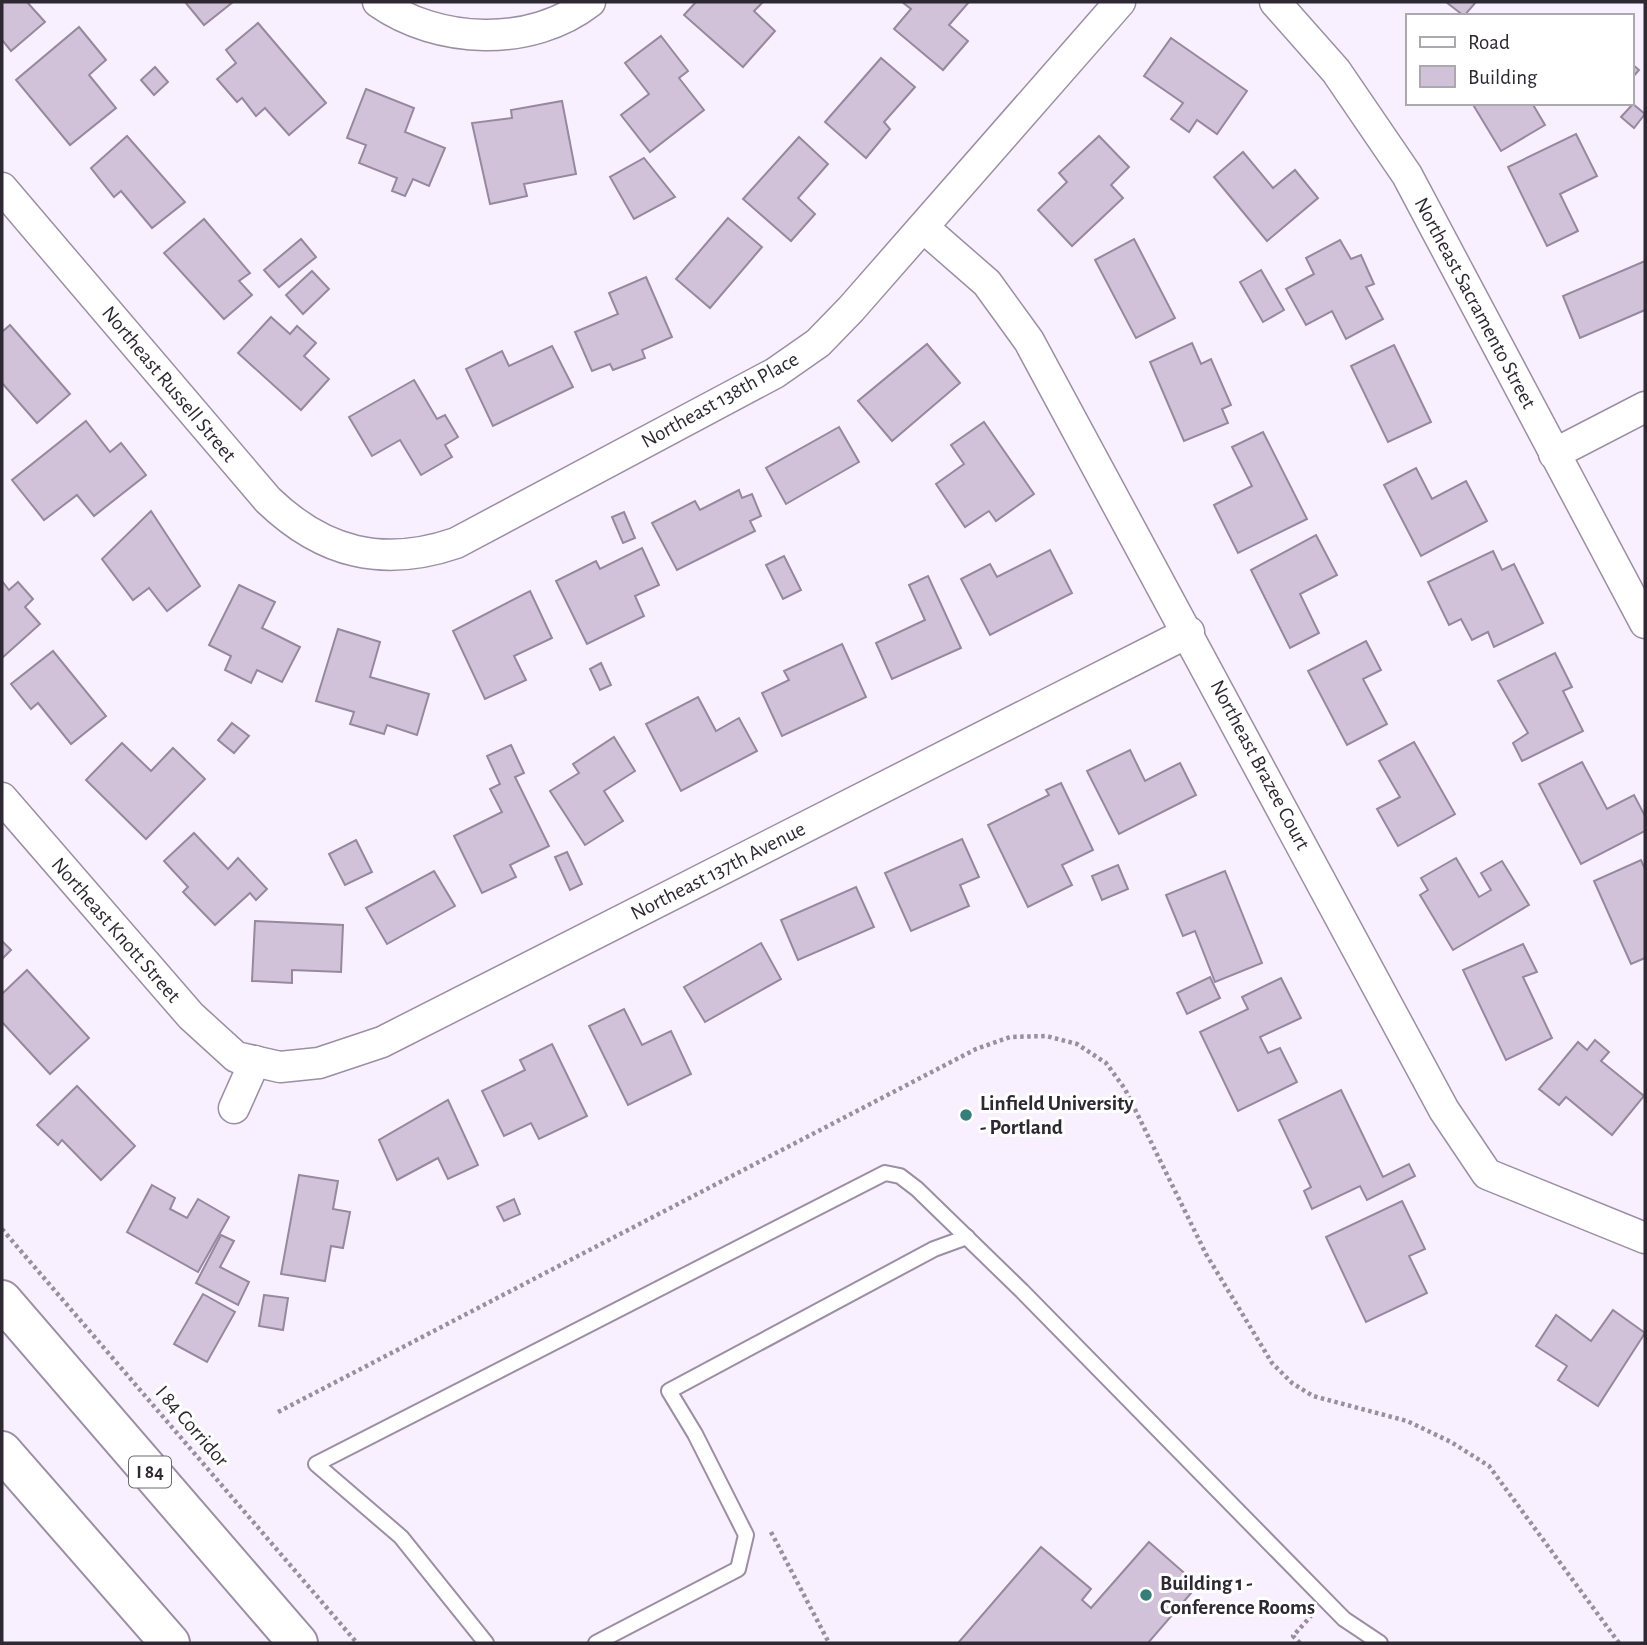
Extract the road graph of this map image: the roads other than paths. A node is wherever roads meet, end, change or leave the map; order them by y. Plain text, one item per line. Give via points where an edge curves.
1 (590, 2) edge
2 (1120, 2) edge
3 (1275, 2) edge
4 (385, 7) edge
5 (2, 188) edge
6 (924, 228) junction
7 (1645, 407) edge
8 (1554, 454) junction
9 (358, 552) joint
10 (1645, 623) edge
11 (1189, 632) junction
12 (2, 799) edge
13 (245, 1059) junction
14 (234, 1108) dead end
15 (967, 1237) junction
16 (1645, 1238) edge
17 (2, 1300) edge
18 (2, 1451) edge
19 (170, 1643) edge
20 (298, 1643) edge
21 (486, 1643) edge
22 (596, 1643) edge
23 (1380, 1643) edge

1 - 4 street via 553,22 516,32 477,35 437,29
2 - 6 street, Northeast 138th Place
3 - 8 street, Northeast Sacramento Street via 1336,71 1407,175
5 - 9 street, Northeast Russell Street via 268,500 292,523 316,537
6 - 9 street, Northeast 138th Place via 818,343 775,373 456,543 423,554 390,557
6 - 11 street, Northeast Brazee Court via 987,283 1010,311
7 - 8 street
8 - 10 street, Northeast Sacramento Street
11 - 13 street, Northeast 137th Avenue via 382,1042 319,1063 281,1067
11 - 16 street, Northeast Brazee Court via 1444,1110 1487,1174
12 - 13 street, Northeast Knott Street via 191,1016
13 - 14 street
15 - 21 lane via 900,1175 885,1173 316,1464 401,1537
15 - 22 lane via 934,1249 669,1391 746,1535 738,1569
15 - 23 lane via 1344,1619
17 - 20 highway, I 84
18 - 19 highway

